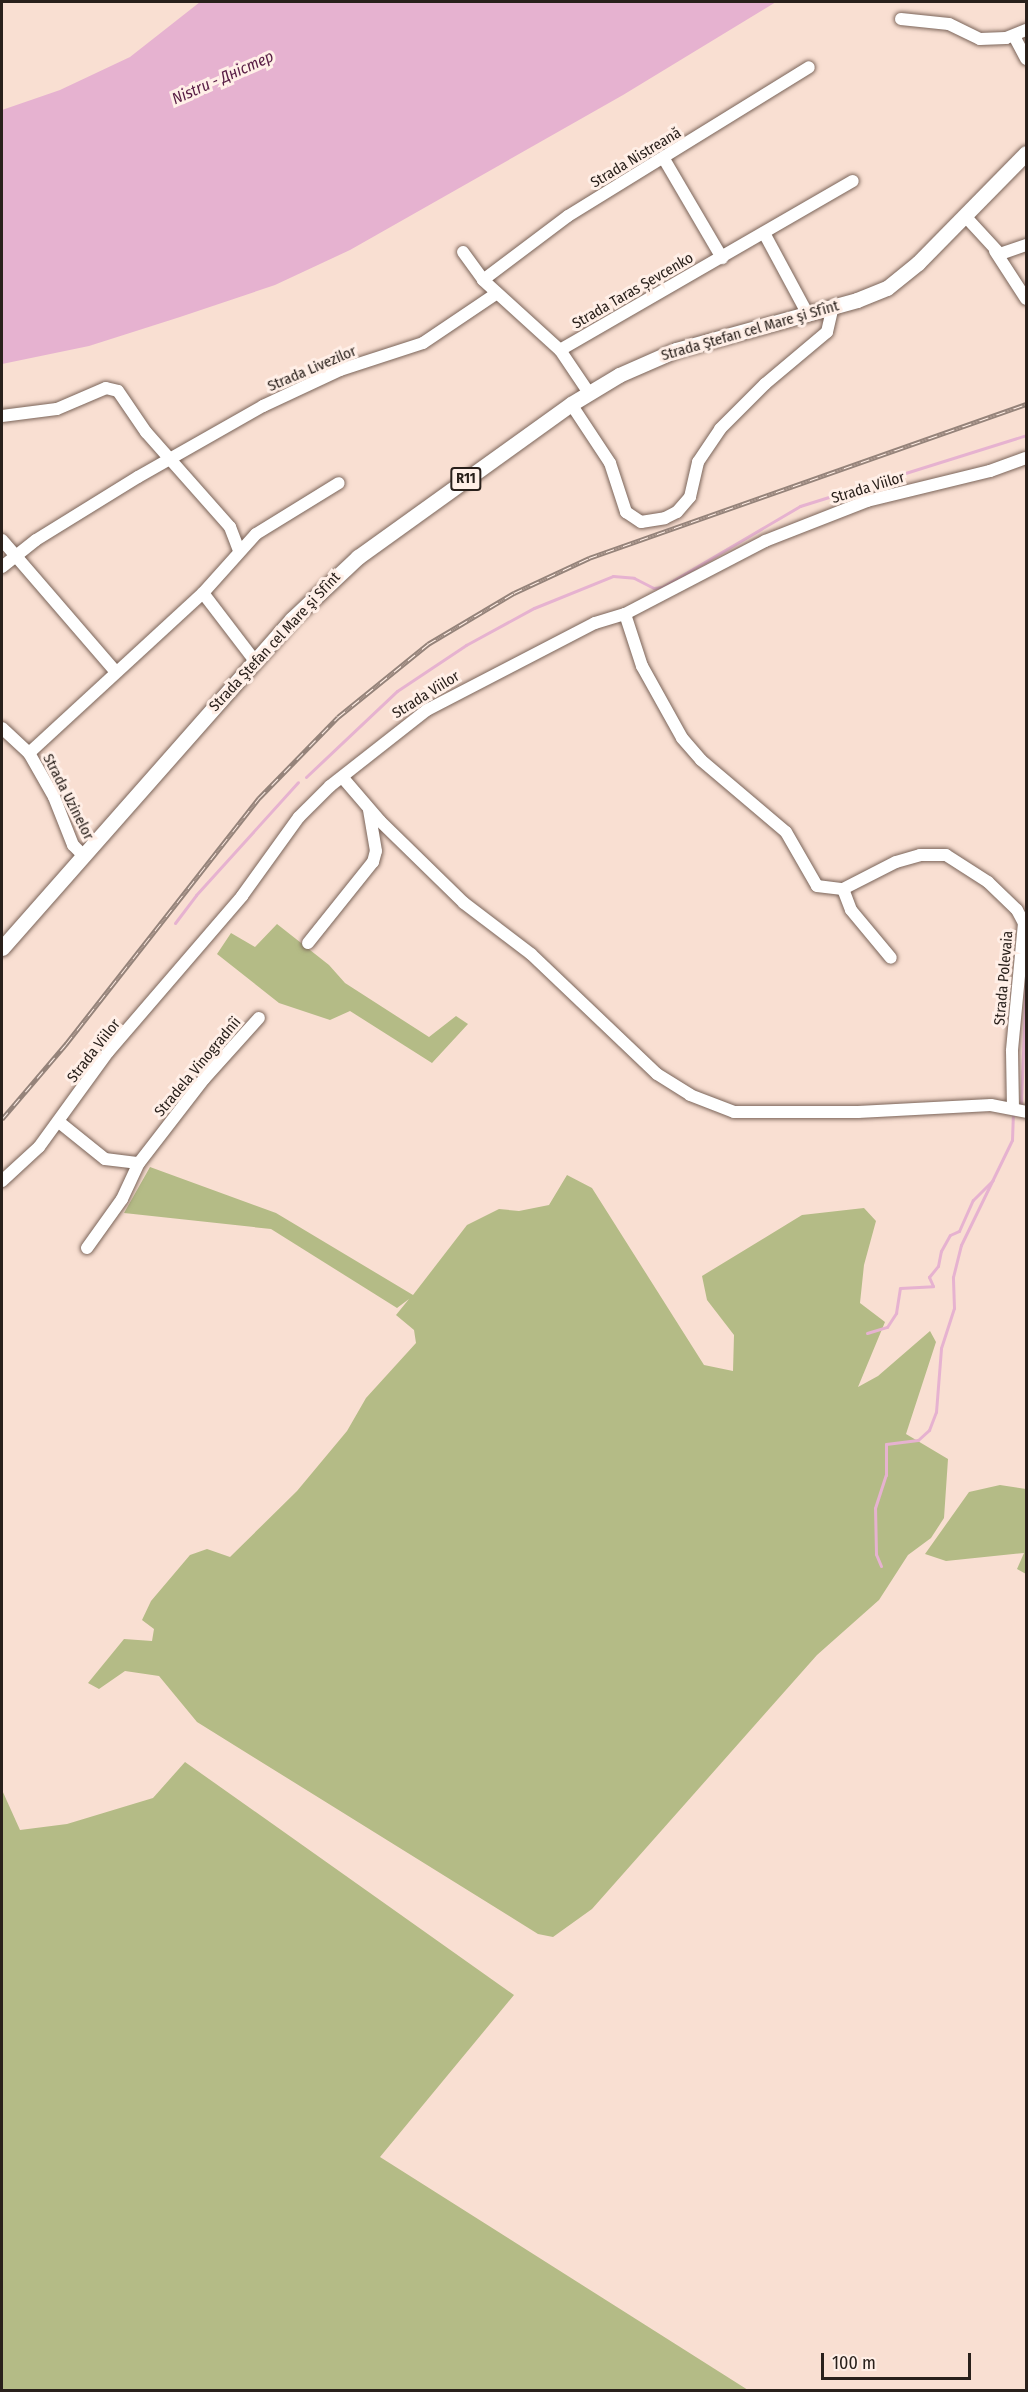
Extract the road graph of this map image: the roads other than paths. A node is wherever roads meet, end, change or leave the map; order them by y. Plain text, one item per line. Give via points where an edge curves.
1 (901, 20) dead end
2 (1026, 30) edge
3 (1014, 36) junction
4 (1026, 59) edge
5 (809, 67) dead end
6 (1026, 153) edge
7 (664, 159) junction
8 (853, 181) dead end
9 (965, 216) junction
10 (764, 233) junction
11 (1026, 244) edge
12 (995, 251) junction
13 (463, 252) dead end
14 (722, 258) junction
15 (483, 280) junction
16 (497, 293) junction
17 (1026, 299) edge
18 (833, 306) junction
19 (807, 313) junction
20 (560, 350) junction
21 (588, 393) junction
22 (571, 404) junction
23 (2, 416) edge
24 (1026, 458) edge
25 (172, 459) junction
26 (339, 483) dead end
27 (2, 540) edge
28 (239, 551) junction
29 (15, 556) junction
30 (2, 567) edge
31 (203, 593) junction
32 (625, 614) junction
33 (255, 661) junction
34 (116, 672) junction
35 (2, 728) edge
36 (29, 753) junction
37 (343, 778) junction
38 (369, 809) junction
39 (82, 855) junction
40 (843, 889) junction
41 (308, 943) dead end
42 (2, 948) edge
43 (891, 958) dead end
44 (259, 1018) dead end
45 (1013, 1107) junction
46 (1026, 1112) edge
47 (59, 1122) junction
48 (139, 1163) junction
49 (2, 1181) edge
50 (87, 1248) dead end

1 - 3 street via 949,24 980,39
2 - 3 street
3 - 4 street
5 - 7 street, Strada Nistreană
6 - 9 main road, Strada Ştefan cel Mare şi Sfînt / R11
7 - 14 street
7 - 15 street, Strada Nistreană via 549,229
8 - 10 street, Strada Taras Șevcenko
9 - 12 street
9 - 18 main road, Strada Ştefan cel Mare şi Sfînt / R11 via 887,288
10 - 14 street, Strada Taras Șevcenko
10 - 19 street
11 - 12 street via 1004,254
12 - 17 street
13 - 15 street
14 - 20 street, Strada Taras Șevcenko
15 - 16 street
16 - 20 street
16 - 25 street, Strada Livezilor via 423,343 340,370
18 - 19 main road, Strada Ştefan cel Mare şi Sfînt / R11
18 - 22 street via 827,332 759,390 713,439 696,468 693,492 677,512 656,521 633,520 624,509 610,463
19 - 21 main road, Strada Ştefan cel Mare şi Sfînt / R11 via 676,350
20 - 21 street
21 - 22 main road, Strada Ştefan cel Mare şi Sfînt / R11
22 - 33 main road, Strada Ştefan cel Mare şi Sfînt / R11 via 358,557 316,595
23 - 25 street via 57,409 99,389 113,388 123,394 146,432
24 - 32 street, Strada Viilor via 836,513 734,555
25 - 28 street via 230,527
25 - 29 street, Strada Livezilor
26 - 28 street via 282,517
27 - 29 street
28 - 31 street
29 - 30 street, Strada Livezilor
29 - 34 street
31 - 33 street
31 - 34 street
32 - 37 street, Strada Viilor via 595,623 447,697 393,734
32 - 40 street via 642,666 689,747 786,832 817,886
33 - 39 main road, Strada Ştefan cel Mare şi Sfînt / R11
34 - 36 street
35 - 36 street, Strada Uzinelor
36 - 39 street, Strada Uzinelor via 54,797 73,845
37 - 38 street
37 - 47 street, Strada Viilor via 299,817 243,896 108,1052
38 - 41 street via 376,851 374,862
38 - 45 street via 464,903 531,954 657,1074 690,1095 734,1112
39 - 42 main road, Strada Ştefan cel Mare şi Sfînt / R11
40 - 43 street via 856,917
40 - 45 street, Strada Polevaia via 896,862 920,855 946,855 988,882 1017,910 1024,923 1012,1051
44 - 48 street, Stradela Vinogradnîi via 204,1079
45 - 46 street
47 - 48 street via 105,1159
47 - 49 street, Strada Viilor
48 - 50 street, Stradela Vinogradnîi via 122,1199

